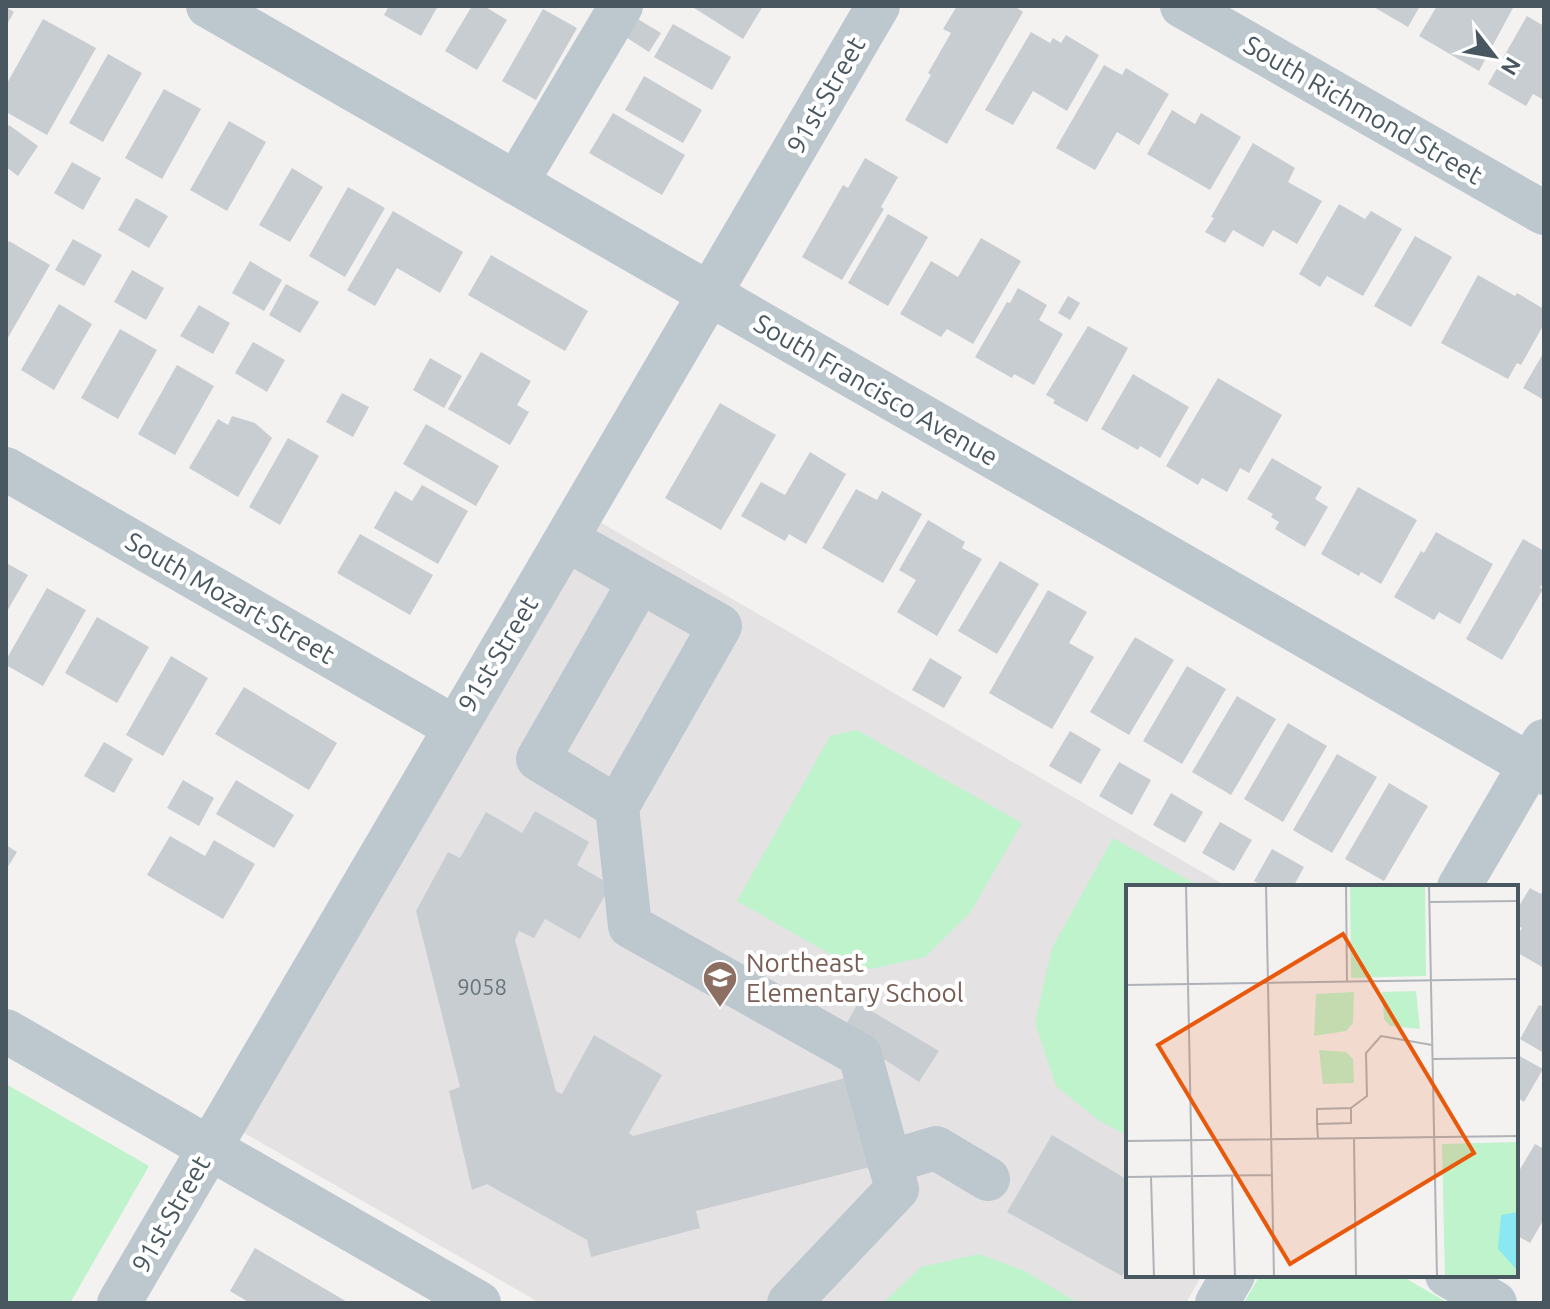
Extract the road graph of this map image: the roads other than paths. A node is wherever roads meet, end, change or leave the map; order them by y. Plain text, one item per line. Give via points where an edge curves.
1 (208, 6) edge
2 (621, 6) edge
3 (878, 6) edge
4 (1182, 6) edge
5 (516, 183) junction
6 (1544, 213) edge
7 (710, 295) junction
8 (6, 469) edge
9 (566, 539) junction
10 (640, 581) junction
11 (454, 727) junction
12 (1539, 760) edge
13 (617, 807) junction
14 (1460, 885) edge
15 (6, 1031) edge
16 (209, 1148) junction
17 (889, 1162) junction
18 (988, 1179) dead end
19 (1232, 1277) edge
20 (1450, 1277) edge
21 (119, 1303) edge
22 (479, 1303) edge
23 (789, 1303) edge
24 (1217, 1303) edge
25 (1495, 1303) edge

1 - 5 street, South Francisco Avenue
2 - 5 street
3 - 7 street, 91st Street
4 - 6 street, South Richmond Street
5 - 7 street, South Francisco Avenue
7 - 9 street, 91st Street
7 - 12 street, South Francisco Avenue
8 - 11 street, South Mozart Street
9 - 10 street
9 - 11 street, 91st Street
10 - 13 street via 538,759
10 - 13 street via 720,626
11 - 16 street, 91st Street
12 - 14 street
13 - 17 street via 630,926 860,1055
15 - 16 street
16 - 21 street, 91st Street
16 - 22 street
17 - 18 street via 936,1148
17 - 23 street via 897,1189
19 - 24 street
20 - 25 street

